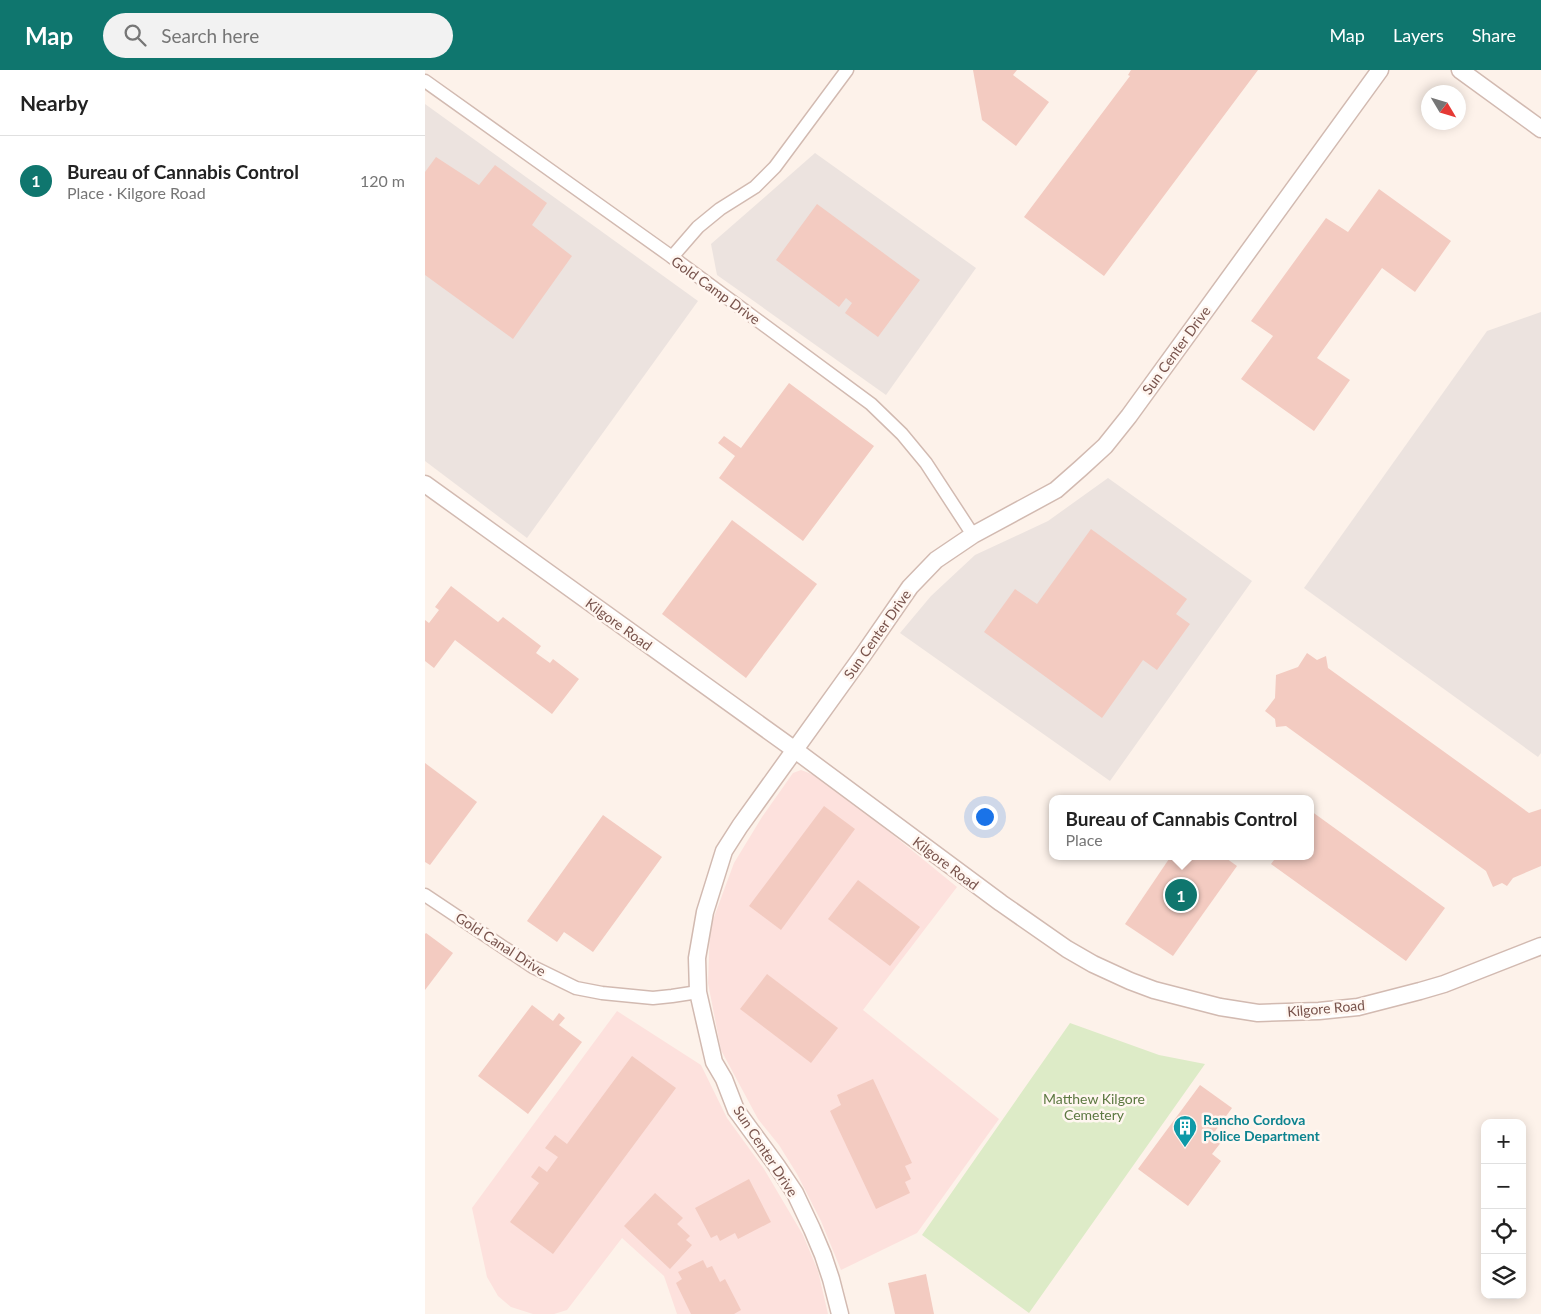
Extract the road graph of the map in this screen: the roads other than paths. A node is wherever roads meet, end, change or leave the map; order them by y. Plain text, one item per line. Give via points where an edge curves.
1 (847, 70) edge
2 (1380, 70) edge
3 (1460, 70) edge
4 (425, 81) edge
5 (1541, 129) edge
6 (672, 257) junction
7 (425, 484) edge
8 (973, 535) junction
9 (795, 750) junction
10 (425, 895) edge
11 (1541, 946) edge
12 (698, 992) junction
13 (840, 1314) edge

1 - 6 street via 775,167 755,186 698,227
2 - 8 street, Sun Center Drive via 1105,446 1056,490
3 - 5 street
4 - 6 street, Gold Camp Drive
6 - 8 street, Gold Camp Drive via 871,404 922,458
7 - 9 street, Kilgore Road
8 - 9 street, Sun Center Drive via 936,560 910,587
9 - 11 street, Kilgore Road via 1067,949 1130,981 1189,1000 1258,1013 1358,1007 1444,984
9 - 12 street, Sun Center Drive via 724,851 705,912 697,958
10 - 12 street, Gold Canal Drive via 533,967 576,988 653,998
12 - 13 street, Sun Center Drive via 714,1062 736,1110 795,1194 823,1255

